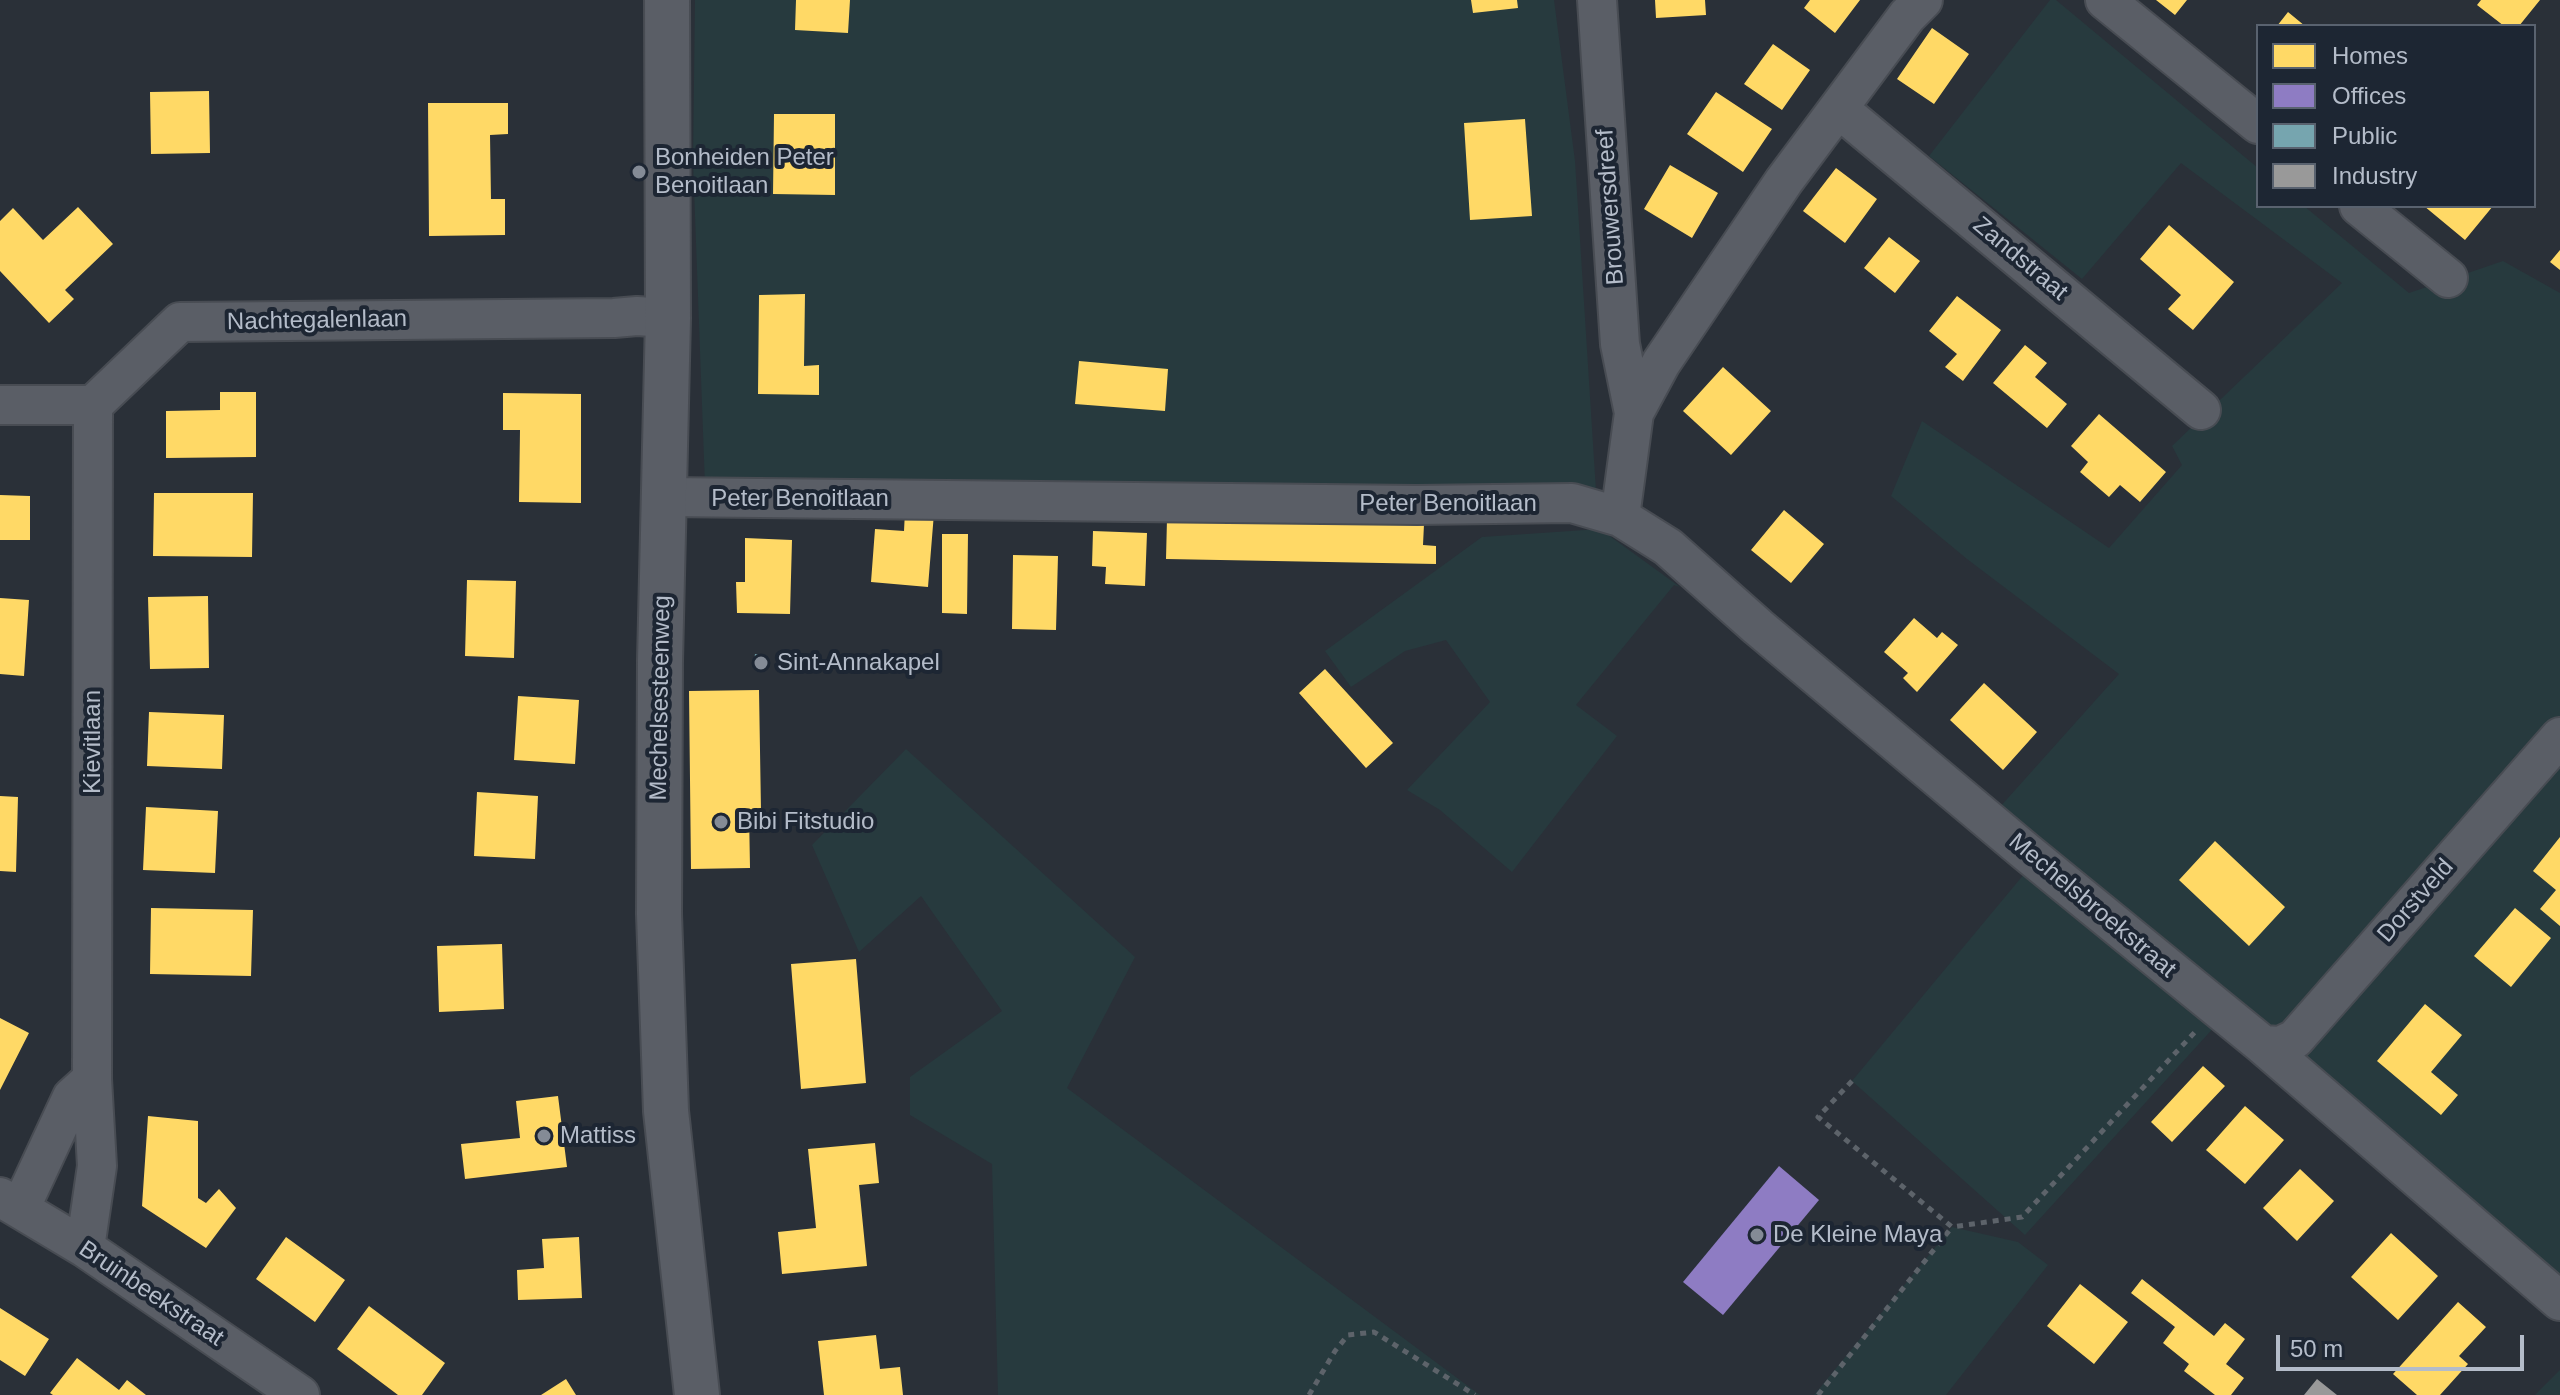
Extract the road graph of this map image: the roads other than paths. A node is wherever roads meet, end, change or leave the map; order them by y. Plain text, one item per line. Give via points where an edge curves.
1 (667, 0) edge
2 (1597, 0) edge
3 (1923, 0) edge
4 (2105, 0) edge
5 (1839, 109) junction
6 (2256, 122) edge
7 (2361, 208) edge
8 (2448, 278) dead end
9 (668, 318) junction
10 (0, 405) edge
11 (93, 405) junction
12 (2201, 410) dead end
13 (1634, 413) junction
14 (665, 497) junction
15 (1620, 517) junction
16 (2560, 737) edge
17 (2263, 1045) junction
18 (92, 1079) junction
19 (10, 1203) edge
20 (85, 1248) junction
21 (2560, 1301) edge
22 (300, 1395) edge
23 (697, 1395) edge

1 - 9 street, Mechelsesteenweg
2 - 13 street, Brouwersdreef via 1620,344
3 - 5 street
4 - 6 street
5 - 12 street, Zandstraat
5 - 13 street via 1766,207 1661,363
7 - 8 street
9 - 11 street, Nachtegalenlaan via 180,322
9 - 14 street, Mechelsesteenweg
10 - 11 street
11 - 18 street, Kievitlaan
13 - 15 street
14 - 15 street, Peter Benoitlaan via 1572,503
14 - 23 street, Mechelsesteenweg via 659,914 666,1111
15 - 17 street, Mechelsbroekstraat via 1668,547
16 - 17 street, Dorstveld via 2295,1039 2280,1046
17 - 21 street, Mechelsbroekstraat
18 - 19 street via 72,1097
18 - 20 street, Kievitlaan via 97,1166
19 - 20 street, Bruinbeekstraat
20 - 22 street, Bruinbeekstraat

